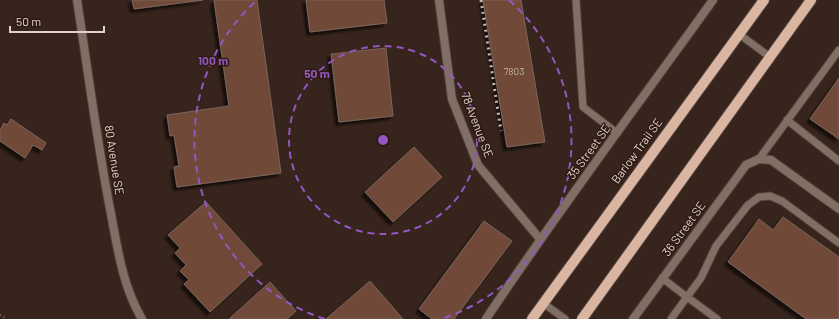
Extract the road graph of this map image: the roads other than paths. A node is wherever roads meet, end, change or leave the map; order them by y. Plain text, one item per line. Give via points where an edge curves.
1 (78, 0) edge
2 (439, 0) edge
3 (576, 0) edge
4 (713, 0) edge
5 (764, 0) edge
6 (812, 0) edge
7 (739, 34) junction
8 (839, 50) edge
9 (770, 57) junction
10 (787, 120) junction
11 (617, 133) junction
12 (759, 159) junction
13 (839, 161) edge
14 (839, 209) edge
15 (540, 239) junction
16 (839, 243) edge
17 (662, 278) junction
18 (687, 297) junction
19 (543, 303) junction
20 (142, 319) edge
21 (486, 319) edge
22 (532, 319) edge
23 (565, 319) edge
24 (582, 319) edge
25 (633, 319) edge
26 (671, 319) edge
27 (717, 319) edge

1 - 20 street, 80 Avenue SE via 103,175 123,273 134,306
2 - 15 street, 78 Avenue SE via 452,99 478,165
3 - 11 lane via 583,107
4 - 11 street, 35 Street SE
5 - 7 main road, Barlow Trail SE
6 - 9 main road
7 - 9 lane
7 - 19 main road, Barlow Trail SE
8 - 10 lane
9 - 24 main road
10 - 12 lane
10 - 13 lane
11 - 15 street, 35 Street SE
12 - 14 street via 771,160
12 - 17 street, 36 Street SE via 746,165
15 - 21 street, 35 Street SE
16 - 18 lane via 782,201 770,196 759,197 748,205 716,246 701,278
17 - 18 lane
17 - 25 street, 36 Street SE
18 - 26 lane
18 - 27 lane
19 - 22 main road, Barlow Trail SE
19 - 23 lane

